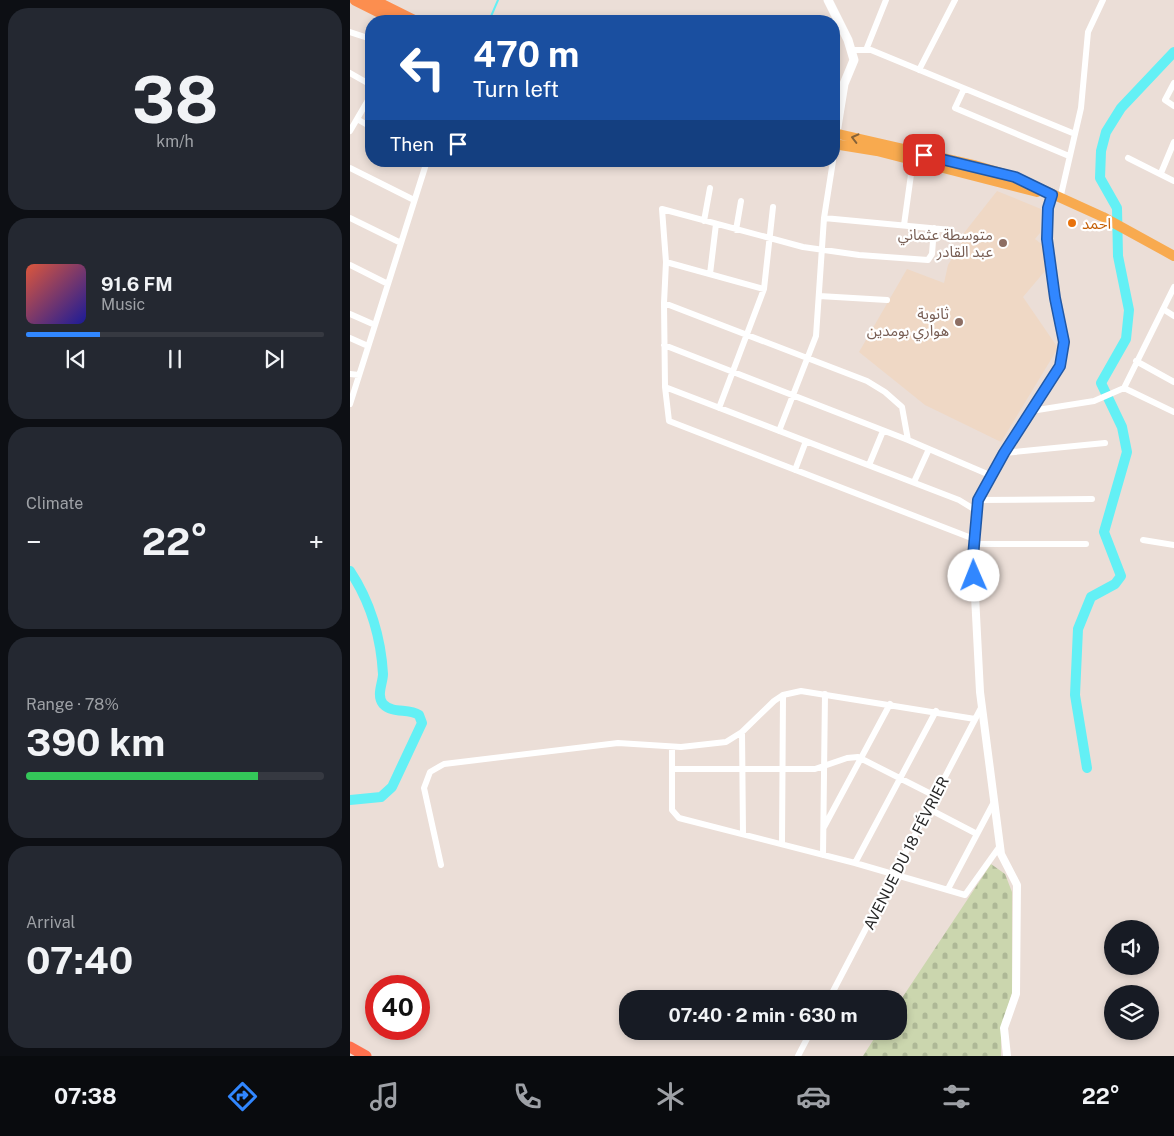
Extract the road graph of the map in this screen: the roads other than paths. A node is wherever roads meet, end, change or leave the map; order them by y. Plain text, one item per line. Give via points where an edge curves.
1 (355, 0) edge
2 (374, 0) edge
3 (828, 0) edge
4 (886, 0) edge
5 (955, 0) edge
6 (1103, 0) edge
7 (385, 15) edge
8 (403, 15) edge
9 (836, 15) edge
10 (840, 24) edge
11 (350, 32) edge
12 (365, 37) edge
13 (853, 50) junction
14 (866, 50) junction
15 (919, 70) junction
16 (350, 72) edge
17 (365, 81) edge
18 (1174, 83) edge
19 (964, 89) junction
20 (365, 105) edge
21 (840, 106) edge
22 (1174, 106) edge
23 (357, 119) junction
24 (365, 124) edge
25 (350, 131) edge
26 (840, 134) edge
27 (1074, 134) junction
28 (1174, 142) edge
29 (840, 149) edge
30 (1069, 156) junction
31 (1128, 158) dead end
32 (913, 160) junction
33 (425, 167) edge
34 (832, 167) edge
35 (350, 168) edge
36 (1160, 173) junction
37 (1174, 181) edge
38 (710, 188) dead end
39 (1056, 197) junction
40 (414, 200) junction
41 (741, 201) dead end
42 (773, 207) dead end
43 (350, 218) edge
44 (824, 218) junction
45 (704, 221) junction
46 (716, 224) junction
47 (904, 225) junction
48 (934, 228) junction
49 (736, 230) junction
50 (951, 230) dead end
51 (768, 238) junction
52 (401, 243) junction
53 (822, 249) junction
54 (1174, 256) edge
55 (666, 262) junction
56 (350, 265) edge
57 (710, 274) junction
58 (388, 284) junction
59 (1174, 287) edge
60 (764, 289) junction
61 (819, 296) junction
62 (887, 300) dead end
63 (664, 303) junction
64 (1163, 309) junction
65 (350, 314) edge
66 (1174, 316) edge
67 (375, 325) junction
68 (748, 334) junction
69 (350, 338) edge
70 (664, 345) junction
71 (368, 346) junction
72 (808, 357) junction
73 (1136, 361) junction
74 (733, 372) junction
75 (350, 374) edge
76 (359, 375) junction
77 (1174, 382) edge
78 (665, 387) junction
79 (1124, 388) junction
80 (792, 395) junction
81 (350, 404) edge
82 (719, 408) junction
83 (1031, 411) junction
84 (1174, 412) edge
85 (779, 431) junction
86 (883, 431) junction
87 (908, 440) junction
88 (806, 441) junction
89 (1105, 442) dead end
90 (929, 449) junction
91 (1004, 453) junction
92 (869, 465) junction
93 (795, 470) junction
94 (992, 476) junction
95 (914, 482) junction
96 (1092, 499) dead end
97 (978, 500) junction
98 (977, 511) junction
99 (1143, 540) dead end
100 (974, 542) junction
101 (1086, 544) dead end
102 (1174, 546) edge
103 (825, 694) junction
104 (783, 695) junction
105 (890, 704) junction
106 (982, 706) junction
107 (936, 711) junction
108 (975, 719) junction
109 (742, 732) junction
110 (672, 747) junction
111 (861, 758) junction
112 (824, 766) junction
113 (672, 769) junction
114 (742, 769) junction
115 (783, 769) junction
116 (901, 778) junction
117 (935, 796) junction
118 (994, 802) junction
119 (928, 809) junction
120 (824, 828) junction
121 (742, 834) junction
122 (977, 834) junction
123 (782, 844) junction
124 (1000, 846) junction
125 (823, 855) junction
126 (855, 863) junction
127 (440, 865) dead end
128 (896, 874) junction
129 (948, 889) junction
130 (834, 990) edge
131 (806, 1040) edge
132 (350, 1048) edge
133 (366, 1056) edge
134 (798, 1056) edge
135 (1007, 1056) edge

1 - 7 highway
2 - 8 highway
3 - 9 main road
4 - 14 street
5 - 15 street
6 - 27 street via 1088,32 1081,108
10 - 13 main road
11 - 12 street
13 - 14 street
13 - 21 main road via 854,60 844,84
14 - 15 street
15 - 19 street
16 - 17 street
18 - 22 street via 1165,100
19 - 27 street
19 - 30 street via 955,108
20 - 23 street
23 - 24 street
23 - 25 street
39 -> 26 main road via 1015,177 974,165
27 - 30 street
28 - 36 street
29 - 32 main road
30 - 39 street
31 - 36 street
32 - 39 main road
32 - 47 street
33 - 40 street
34 - 44 street
35 - 40 street
36 - 37 street
38 - 45 street
39 - 54 main road via 1103,217
39 - 83 street via 1048,208 1047,239 1064,342 1060,366
40 - 52 street
41 - 49 street
42 - 51 street
43 - 52 street
44 - 47 street
44 - 53 street
45 - 46 street
45 - 55 street via 662,209
46 - 49 street
46 - 57 street
47 - 48 street
48 - 50 street
48 - 53 street via 932,254 928,260
49 - 51 street
51 - 53 street
51 - 60 street
52 - 58 street
53 - 61 street
55 - 57 street
55 - 63 street
56 - 58 street
57 - 60 street
58 - 67 street
59 - 64 street
60 - 68 street
61 - 62 street
61 - 72 street via 816,336
63 - 68 street
63 - 70 street
64 - 66 street
64 - 73 street
65 - 67 street
67 - 71 street
68 - 72 street
68 - 74 street
69 - 71 street
70 - 74 street
70 - 78 street
71 - 76 street
72 - 80 street
72 - 87 street via 867,381 885,392 902,407
73 - 77 street
73 - 79 street
74 - 80 street
74 - 82 street
75 - 76 street
76 - 81 street
78 - 82 street
78 - 93 street via 670,421
79 - 83 street via 1094,401
79 - 84 street
80 - 85 street
80 - 86 street
82 - 85 street
83 - 91 street
85 - 88 street
86 - 87 street
86 - 92 street
87 - 90 street
88 - 92 street
88 - 93 street
89 - 91 street
90 - 94 street
90 - 95 street
91 - 94 street
92 - 95 street
93 - 100 street
94 - 97 street
95 - 98 street
96 - 97 street
97 - 98 street
98 - 100 street
99 - 102 street
100 - 101 street
100 - 106 street
103 - 104 street via 801,691
103 - 105 street
103 - 112 street
104 - 109 street
104 - 115 street
105 - 107 street
105 - 111 street
106 - 108 street, AVENUE DU 18 FÉVRIER
106 - 118 street
107 - 108 street
107 - 116 street
108 - 117 street, AVENUE DU 18 FÉVRIER
109 - 110 street via 726,742
109 - 114 street
110 - 113 street
110 - 127 street via 618,743 444,764 430,772 424,788
111 - 112 street via 847,758
111 - 116 street
111 - 120 street
112 - 115 street
112 - 120 street
113 - 114 street
113 - 121 street via 672,810 675,816
114 - 115 street
114 - 121 street
115 - 123 street
116 - 117 street
116 - 126 street
117 - 119 street, AVENUE DU 18 FÉVRIER
118 - 122 street
118 - 124 street
119 - 122 street
119 - 128 street, AVENUE DU 18 FÉVRIER
120 - 125 street
121 - 123 street
122 - 129 street
123 - 125 street
124 - 129 street via 965,895
124 - 135 street via 1017,885 1016,994 1004,1028
125 - 126 street
126 - 128 street
128 - 129 street
128 - 130 street, AVENUE DU 18 FÉVRIER
131 - 134 street
132 - 133 highway

